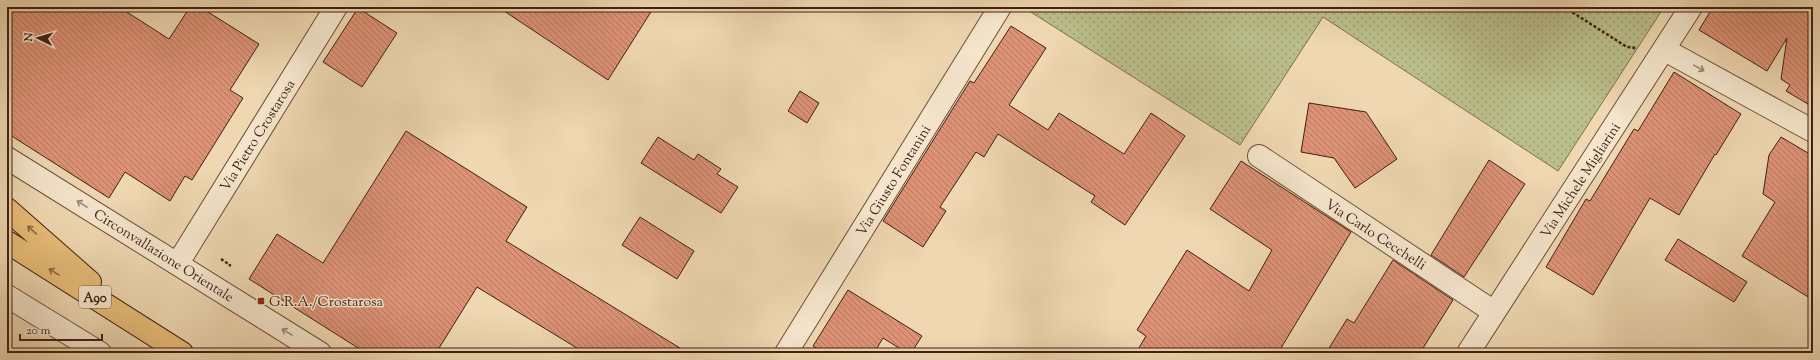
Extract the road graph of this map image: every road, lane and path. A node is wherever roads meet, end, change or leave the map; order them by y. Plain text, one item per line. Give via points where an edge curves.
1 (336, 7) edge
2 (1000, 7) edge
3 (1564, 7) edge
4 (1691, 7) edge
5 (1665, 50) junction
6 (1813, 131) edge
7 (1259, 156) dead end
8 (7, 158) edge
9 (7, 209) edge
10 (7, 242) edge
11 (178, 263) junction
12 (7, 296) edge
13 (1494, 312) junction
14 (134, 322) junction
15 (100, 353) edge
16 (182, 353) edge
17 (320, 353) edge
18 (786, 353) edge
19 (1468, 353) edge

1 - 11 street, Via Pietro Crostarosa
2 - 18 street, Via Giusto Fontanini
3 - 5 path via 1628,47
4 - 5 street, Via Michele Migliarini
5 -> 6 street
5 - 13 street, Via Michele Migliarini
7 - 13 street, Via Carlo Cecchelli
11 -> 8 street, Circonvallazione Orientale
14 -> 9 highway
14 -> 10 highway, A90
17 -> 11 street, Circonvallazione Orientale
12 - 15 street
13 - 19 street, Via Michele Migliarini
14 - 16 highway, A90

